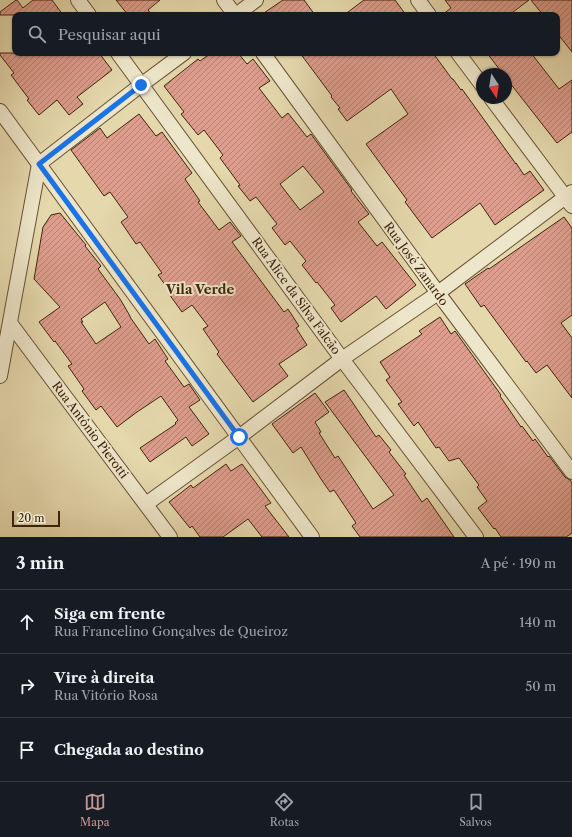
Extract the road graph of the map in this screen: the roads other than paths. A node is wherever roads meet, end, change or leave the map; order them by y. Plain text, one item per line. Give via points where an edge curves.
1 (78, 0) edge
2 (224, 0) edge
3 (256, 0) edge
4 (418, 0) edge
5 (88, 12) edge
6 (234, 12) edge
7 (240, 12) edge
8 (427, 12) edge
9 (120, 56) edge
10 (180, 56) edge
11 (265, 56) edge
12 (460, 56) edge
13 (476, 77) edge
14 (141, 85) junction
15 (496, 104) edge
16 (0, 111) edge
17 (39, 164) junction
18 (570, 198) edge
19 (438, 293) junction
20 (10, 323) junction
21 (342, 359) junction
22 (0, 372) edge
23 (239, 437) junction
24 (572, 472) edge
25 (146, 504) junction
26 (170, 537) edge
27 (312, 537) edge
28 (476, 537) edge

1 - 5 street
2 - 6 street
3 - 7 street
4 - 8 street
9 - 14 street, Rua Alice da Silva Falcão
10 - 14 street
11 - 19 street, Rua José Zanardo
12 - 13 street
14 - 17 street
14 - 21 street, Rua Alice da Silva Falcão
15 - 18 street
16 - 17 street
17 - 20 street
17 - 23 street
18 - 19 street
19 - 21 street
19 - 24 street, Rua José Zanardo
20 - 22 street
20 - 25 street, Rua Antônio Pierotti
21 - 23 street
21 - 28 street, Rua Alice da Silva Falcão
23 - 25 street
23 - 27 street
25 - 26 street, Rua Antônio Pierotti

